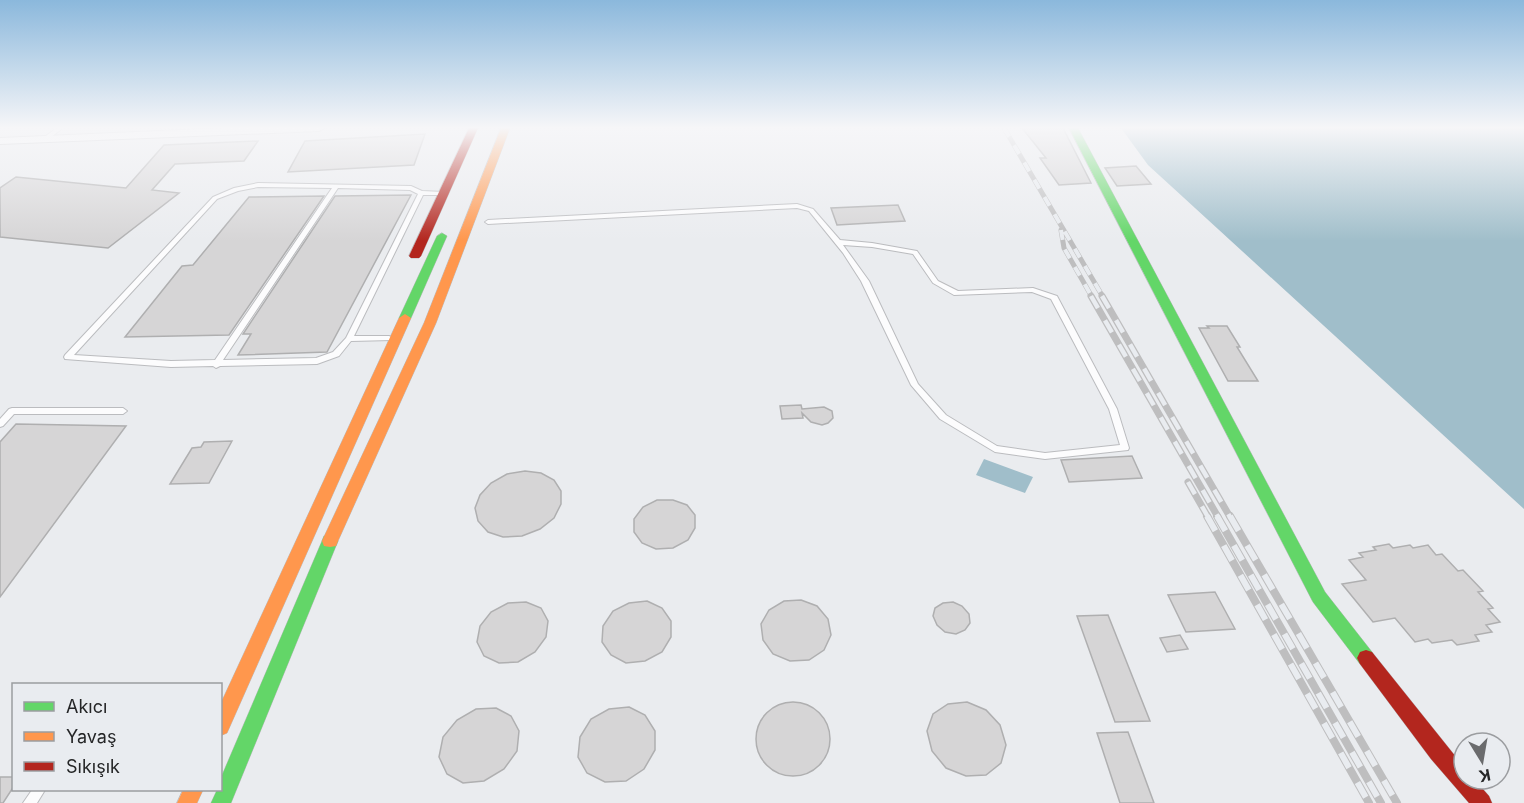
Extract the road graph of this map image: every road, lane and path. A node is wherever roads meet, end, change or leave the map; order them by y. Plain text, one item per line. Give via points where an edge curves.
1 (456, 165) edge
2 (483, 165) edge
3 (1093, 165) edge
4 (337, 186) junction
5 (442, 193) junction
6 (421, 194) junction
7 (447, 225) dead end
8 (485, 227) joint
9 (837, 242) junction
10 (430, 323) junction
11 (396, 335) junction
12 (349, 339) junction
13 (216, 365) junction
14 (123, 411) dead end
15 (0, 424) edge
16 (222, 723) edge
17 (221, 803) edge
18 (1482, 803) edge

1 - 5 main road
2 - 10 main road
3 - 18 main road via 1319,597
4 - 6 lane via 411,188
4 - 13 lane
4 - 13 lane via 258,184 214,198 68,357
5 - 6 lane
5 - 11 main road via 417,247
6 - 12 lane
7 - 11 main road
8 - 9 lane via 797,206 811,210
8 - 10 main road
9 - 9 lane via 865,281 915,385 943,417 995,449 1045,456 1125,448 1113,409 1054,298 1033,290 957,293 935,282 915,252
10 - 17 main road via 339,518
11 - 12 lane
11 - 16 main road
12 - 13 lane via 336,354 317,362
14 - 15 lane via 12,411

